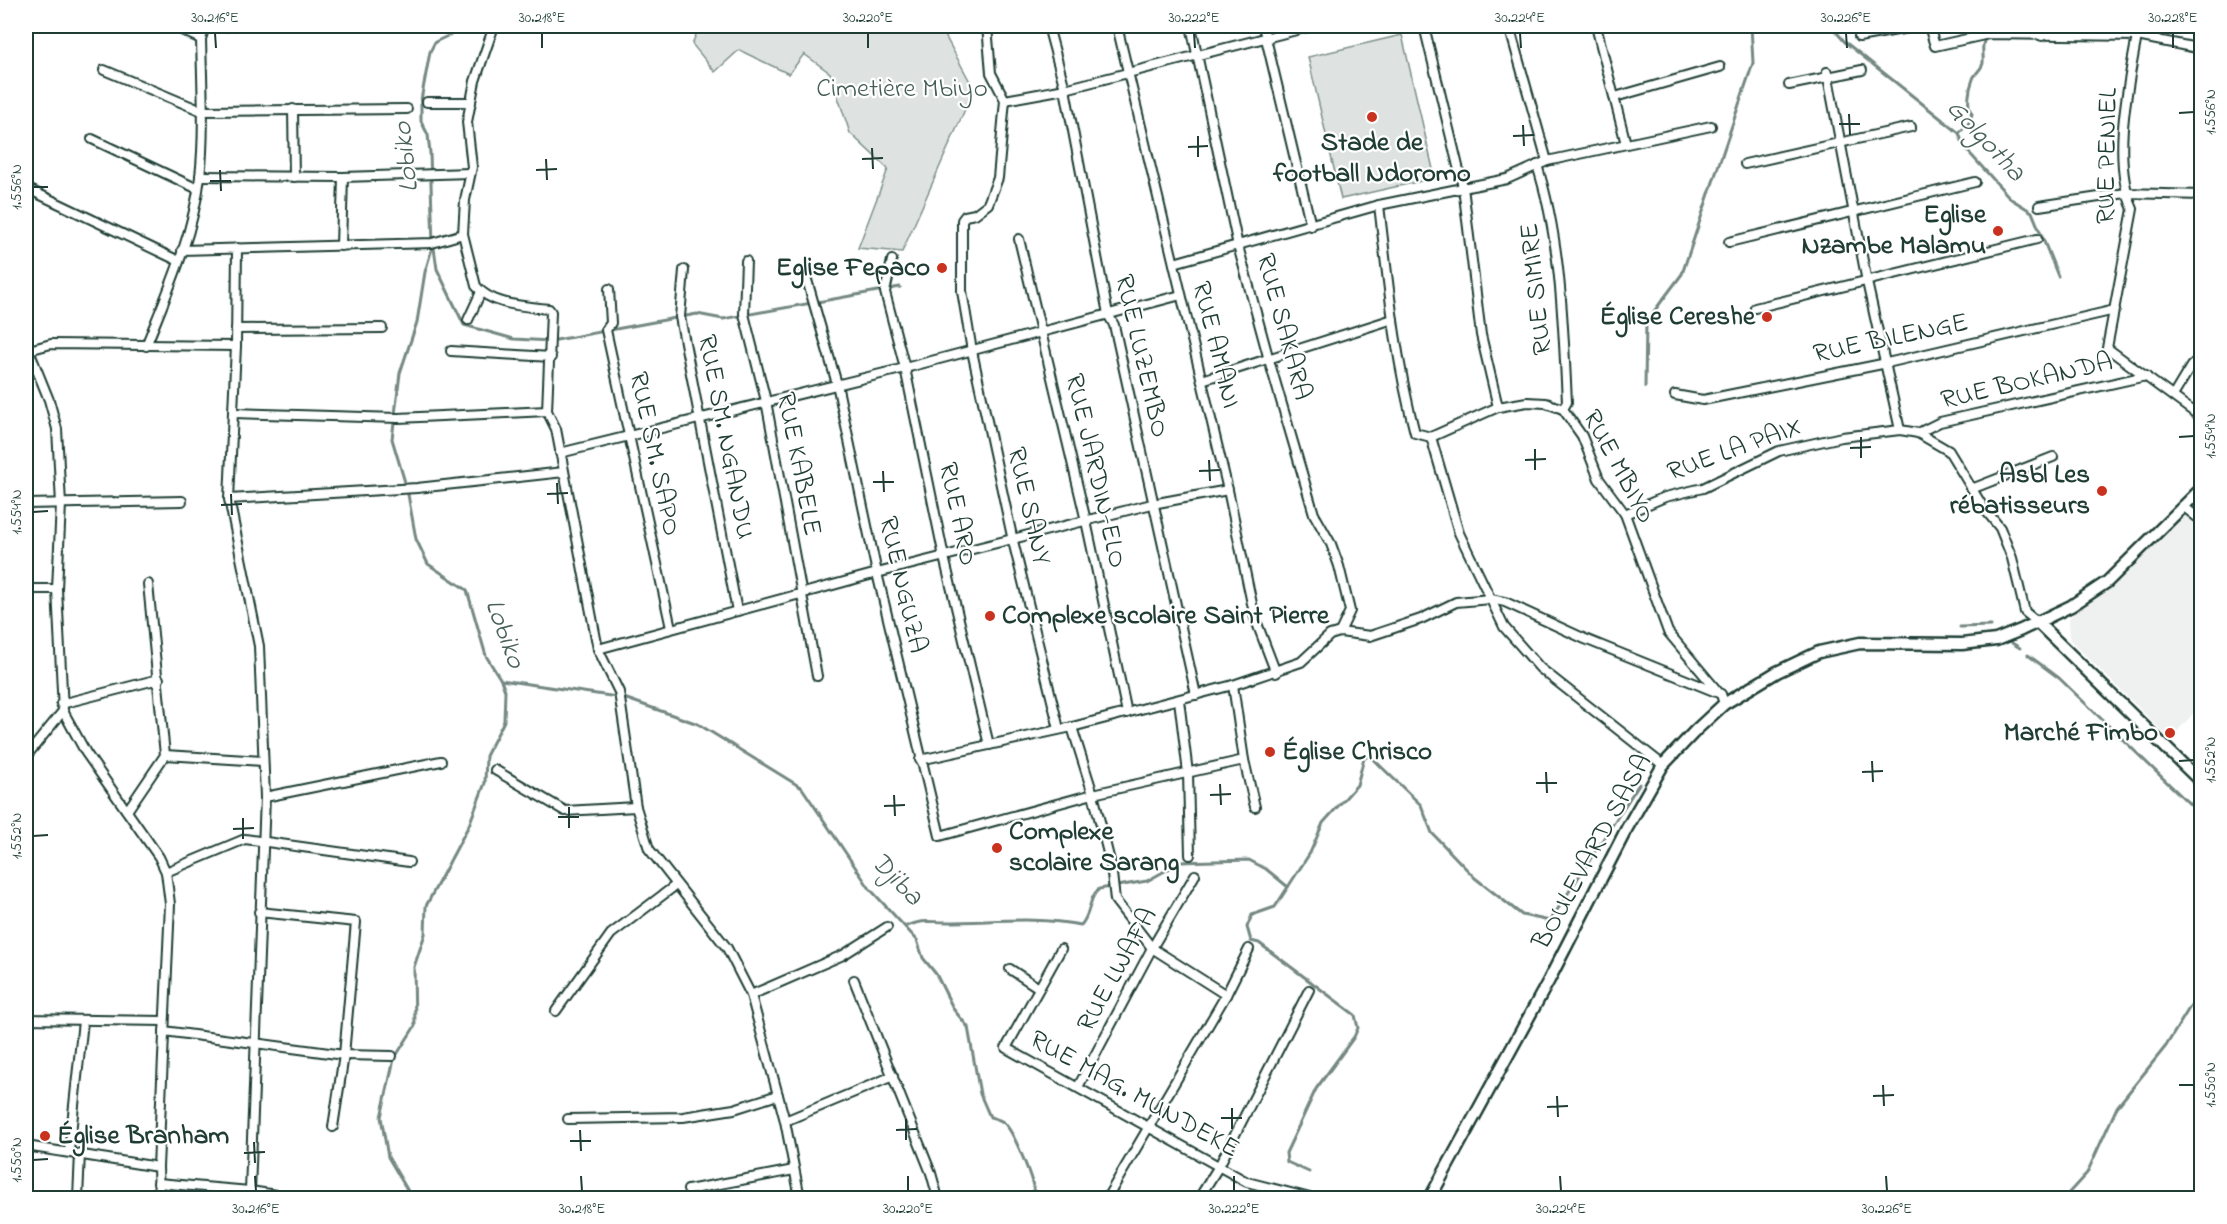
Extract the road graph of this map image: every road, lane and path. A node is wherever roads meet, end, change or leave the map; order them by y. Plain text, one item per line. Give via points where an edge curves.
1 (173, 26) edge
2 (206, 26) edge
3 (232, 26) edge
4 (494, 26) edge
5 (987, 26) edge
6 (1048, 26) edge
7 (1117, 26) edge
8 (1191, 26) edge
9 (1263, 26) edge
10 (1312, 26) edge
11 (1424, 26) edge
12 (1509, 26) edge
13 (1596, 26) edge
14 (1919, 26) edge
15 (1929, 26) edge
16 (2042, 26) edge
17 (2136, 26) edge
18 (1266, 36) junction
19 (2042, 36) junction
20 (2137, 36) junction
21 (1859, 37) dead end
22 (201, 39) junction
23 (2202, 49) edge
24 (1198, 55) junction
25 (1720, 67) dead end
26 (104, 70) dead end
27 (1862, 70) dead end
28 (1129, 73) junction
29 (1827, 75) junction
30 (1789, 84) dead end
31 (1065, 88) junction
32 (1615, 97) junction
33 (1005, 100) junction
34 (427, 102) dead end
35 (471, 102) junction
36 (293, 109) junction
37 (407, 109) dead end
38 (202, 111) junction
39 (1711, 126) dead end
40 (1911, 127) dead end
41 (92, 139) dead end
42 (1839, 142) junction
43 (1626, 144) junction
44 (1547, 161) junction
45 (1745, 164) dead end
46 (1537, 165) junction
47 (470, 173) junction
48 (200, 176) junction
49 (294, 177) junction
50 (343, 177) junction
51 (1975, 182) dead end
52 (1463, 187) junction
53 (26, 188) edge
54 (198, 189) junction
55 (2126, 193) junction
56 (2202, 195) edge
57 (1379, 205) junction
58 (2039, 206) dead end
59 (1853, 212) junction
60 (1311, 225) junction
61 (463, 234) junction
62 (1019, 239) dead end
63 (2037, 239) dead end
64 (1729, 242) dead end
65 (341, 246) junction
66 (1238, 246) junction
67 (237, 248) junction
68 (182, 250) junction
69 (892, 260) dead end
70 (179, 261) junction
71 (746, 261) dead end
72 (1174, 263) junction
73 (684, 270) dead end
74 (805, 273) dead end
75 (1867, 282) junction
76 (609, 289) dead end
77 (481, 292) junction
78 (1181, 295) junction
79 (1755, 308) dead end
80 (2115, 310) junction
81 (1108, 314) junction
82 (1393, 319) junction
83 (468, 320) dead end
84 (382, 328) dead end
85 (236, 329) junction
86 (1041, 333) junction
87 (27, 346) edge
88 (146, 346) junction
89 (236, 346) junction
90 (451, 351) dead end
91 (972, 351) junction
92 (2202, 356) edge
93 (551, 357) junction
94 (1269, 360) junction
95 (1887, 363) junction
96 (905, 368) junction
97 (2146, 376) junction
98 (1202, 380) junction
99 (837, 384) junction
100 (1675, 394) dead end
101 (2173, 396) junction
102 (766, 401) junction
103 (1498, 408) junction
104 (1563, 409) junction
105 (547, 411) junction
106 (234, 413) junction
107 (701, 418) junction
108 (2202, 418) edge
109 (1900, 430) junction
110 (1918, 433) junction
111 (628, 436) junction
112 (1431, 437) junction
113 (560, 453) junction
114 (2053, 457) dead end
115 (564, 472) junction
116 (1974, 488) junction
117 (2202, 488) edge
118 (1228, 490) junction
119 (229, 500) junction
120 (182, 501) dead end
121 (26, 504) edge
122 (61, 504) junction
123 (1152, 504) junction
124 (2183, 506) junction
125 (1625, 514) junction
126 (1086, 521) junction
127 (2202, 521) edge
128 (1013, 541) junction
129 (944, 557) junction
130 (877, 573) junction
131 (148, 584) dead end
132 (26, 589) edge
133 (57, 589) junction
134 (800, 593) junction
135 (1491, 599) junction
136 (737, 611) junction
137 (2036, 621) junction
138 (671, 628) junction
139 (1340, 632) junction
140 (598, 649) junction
141 (1276, 673) junction
142 (817, 676) dead end
143 (159, 679) junction
144 (1233, 685) junction
145 (1196, 695) junction
146 (1723, 699) junction
147 (1179, 700) junction
148 (62, 707) junction
149 (1127, 713) junction
150 (1072, 727) junction
151 (1059, 729) junction
152 (989, 745) junction
153 (165, 755) junction
154 (920, 760) junction
155 (1244, 760) junction
156 (263, 761) junction
157 (441, 761) dead end
158 (26, 764) edge
159 (1663, 765) junction
160 (495, 770) dead end
161 (1188, 773) junction
162 (2202, 783) edge
163 (1093, 794) junction
164 (265, 797) junction
165 (636, 807) junction
166 (1255, 807) dead end
167 (126, 810) junction
168 (262, 842) junction
169 (1190, 855) dead end
170 (409, 862) dead end
171 (166, 872) junction
172 (1195, 875) dead end
173 (676, 885) junction
174 (259, 912) junction
175 (887, 927) dead end
176 (1152, 948) junction
177 (1061, 949) dead end
178 (1250, 949) dead end
179 (1010, 969) dead end
180 (854, 980) dead end
181 (1039, 988) junction
182 (1309, 990) dead end
183 (751, 995) junction
184 (1226, 995) junction
185 (556, 1011) dead end
186 (26, 1019) edge
187 (164, 1021) junction
188 (83, 1022) junction
189 (164, 1031) junction
190 (255, 1042) junction
191 (344, 1055) junction
192 (392, 1056) dead end
193 (893, 1076) junction
194 (1078, 1087) junction
195 (778, 1095) junction
196 (568, 1119) dead end
197 (785, 1121) junction
198 (333, 1127) dead end
199 (1147, 1127) junction
200 (26, 1146) edge
201 (69, 1152) junction
202 (80, 1154) junction
203 (1219, 1166) junction
204 (158, 1167) junction
205 (794, 1170) junction
206 (158, 1183) junction
207 (688, 1190) dead end
208 (250, 1191) junction
209 (1282, 1196) edge
210 (78, 1198) edge
211 (159, 1198) edge
212 (297, 1198) edge
213 (800, 1198) edge
214 (938, 1198) edge
215 (1107, 1198) edge
216 (1199, 1198) edge
217 (1310, 1198) edge
218 (1430, 1198) edge

1 - 22 street
2 - 3 street
2 - 22 street
4 - 35 street
5 - 33 street via 991,73
6 - 31 street, RUE LUZEMBO
7 - 28 street, RUE AMANI
8 - 24 street, RUE SAKARA
9 - 18 street
10 - 18 street
11 - 52 street
12 - 44 street
13 - 32 street
14 - 21 street
15 - 19 street via 1935,45 1989,34
16 - 19 street
17 - 20 street, RUE PENIEL
18 - 24 street
18 - 60 street
19 - 20 street
20 - 23 street
20 - 55 street, RUE PENIEL via 2126,99
22 - 38 street
24 - 28 street
24 - 66 street, RUE SAKARA
25 - 32 street
26 - 38 street
27 - 29 street
28 - 31 street
28 - 72 street, RUE AMANI
29 - 30 street
29 - 42 street
31 - 33 street
31 - 81 street, RUE LUZEMBO
32 - 43 street
33 - 91 street, RUE SANY via 998,178 988,204 962,220 962,291
34 - 35 street
35 - 47 street via 466,122
36 - 37 street
36 - 38 street
36 - 49 street
38 - 48 street
39 - 43 street
40 - 42 street
41 - 54 street
42 - 45 street
42 - 59 street
43 - 44 street
44 - 46 street
46 - 52 street via 1507,179
46 - 104 street, RUE SIMIRE via 1549,204 1561,306 1567,402
47 - 50 street
47 - 61 street
48 - 49 street
48 - 54 street
49 - 50 street
50 - 65 street
51 - 59 street
52 - 57 street
52 - 103 street via 1480,335
53 - 70 street
54 - 68 street
55 - 56 street
55 - 58 street
55 - 80 street, RUE PENIEL via 2133,209
57 - 60 street
57 - 82 street
59 - 64 street
59 - 75 street
60 - 66 street
61 - 65 street via 432,243
61 - 77 street
62 - 86 street, RUE JARDIN-ELO
63 - 75 street
65 - 67 street
66 - 72 street
66 - 94 street, RUE SAKARA
67 - 68 street
67 - 85 street
68 - 70 street
69 - 96 street, RUE ARO via 885,292
70 - 88 street
71 - 102 street, RUE KABELE via 744,314
72 - 78 street, RUE AMANI
73 - 107 street, RUE SM. NGANDU via 680,317
74 - 99 street, RUE NGUZA
75 - 79 street
75 - 95 street
76 - 111 street, RUE SM. SAPO via 610,323 606,330
77 - 83 street
77 - 93 street via 508,304 549,309
78 - 81 street
78 - 98 street, RUE AMANI
80 - 95 street, RUE BILENGE
80 - 97 street, RUE PENIEL via 2107,348
81 - 86 street
81 - 123 street, RUE LUZEMBO via 1114,326
82 - 94 street
82 - 112 street via 1415,433
84 - 85 street
85 - 89 street
86 - 91 street
86 - 126 street, RUE JARDIN-ELO
87 - 88 street
87 - 122 street via 57,429
88 - 89 street
89 - 106 street
90 - 93 street
91 - 96 street
91 - 128 street, RUE SANY
92 - 101 street via 2191,366
93 - 105 street
94 - 98 street
94 - 139 street, RUE SAKARA via 1314,514 1339,566 1350,611
95 - 100 street, RUE BILENGE via 1704,399
95 - 109 street
96 - 99 street
96 - 129 street, RUE ARO
97 - 101 street, RUE PENIEL
97 - 110 street, RUE BOKANDA via 1940,422
98 - 118 street, RUE AMANI
99 - 102 street
99 - 130 street, RUE NGUZA
101 - 108 street, RUE PENIEL
102 - 107 street
102 - 134 street, RUE KABELE
103 - 104 street, RUE MBIYO via 1527,402
103 - 112 street, RUE MBIYO
104 - 125 street, RUE MBIYO via 1582,436 1599,479
105 - 106 street via 398,418
105 - 113 street via 556,429
106 - 119 street
107 - 111 street
107 - 136 street, RUE SM. NGANDU
109 - 110 street, RUE LA PAIX
109 - 125 street, RUE LA PAIX via 1842,437 1779,451 1702,488 1665,497
110 - 116 street, RUE LA PAIX via 1950,451
111 - 113 street
111 - 138 street, RUE SM. SAPO
112 - 135 street via 1459,533
113 - 115 street
114 - 116 street
115 - 119 street via 417,488
115 - 140 street
116 - 137 street, RUE LA PAIX via 2000,528 2025,612
117 - 124 street, BOULEVARD SASA
118 - 123 street
118 - 141 street, RUE AMANI via 1255,618
119 - 156 street via 259,646
120 - 122 street
121 - 122 street
122 - 133 street
123 - 126 street
123 - 145 street, RUE LUZEMBO
124 - 127 street
124 - 137 street, BOULEVARD SASA via 2107,582 2071,606
125 - 146 street, RUE MBIYO via 1668,632
126 - 128 street
126 - 149 street, RUE JARDIN-ELO
128 - 129 street
128 - 151 street, RUE SANY
129 - 130 street
129 - 152 street, RUE ARO
130 - 134 street
130 - 154 street, RUE NGUZA
131 - 143 street
132 - 133 street
133 - 148 street
134 - 136 street
134 - 142 street, RUE KABELE
135 - 139 street via 1456,602 1370,636
135 - 146 street
135 - 159 street via 1504,627 1540,668
136 - 138 street
137 - 146 street, BOULEVARD SASA via 1996,640 1962,644 1860,643 1819,652
137 - 162 street
138 - 140 street
139 - 141 street via 1330,635 1301,662
140 - 165 street via 619,692
141 - 144 street
143 - 148 street
143 - 153 street
144 - 145 street
144 - 155 street
145 - 147 street
146 - 159 street, BOULEVARD SASA
147 - 149 street
147 - 161 street
148 - 158 street via 28,754
148 - 167 street via 86,753
149 - 150 street
150 - 151 street
150 - 163 street
151 - 152 street
152 - 154 street
153 - 156 street
153 - 167 street
154 - 163 street, RUE NGUZA via 940,836
155 - 161 street
155 - 166 street
156 - 164 street
157 - 164 street
159 - 218 street, BOULEVARD SASA
160 - 165 street via 565,811
161 - 163 street
161 - 169 street
163 - 176 street via 1115,900
164 - 168 street
165 - 173 street via 649,849
167 - 171 street
168 - 170 street
168 - 171 street via 245,839
168 - 174 street
171 - 187 street via 170,904
172 - 176 street, RUE LWAFA
173 - 183 street via 728,948
173 - 185 street via 611,934
174 - 190 street
174 - 191 street via 356,922
175 - 183 street via 843,955
176 - 184 street
176 - 194 street, RUE LWAFA
177 - 181 street
178 - 184 street
179 - 181 street
180 - 193 street
181 - 194 street, RUE MAG. MUNDEKE via 1006,1048
182 - 203 street
183 - 195 street
184 - 199 street
186 - 188 street
187 - 188 street
187 - 189 street
188 - 201 street
189 - 190 street
189 - 204 street
190 - 191 street
190 - 208 street
191 - 192 street
191 - 198 street
193 - 197 street
193 - 214 street
194 - 199 street, RUE MAG. MUNDEKE
195 - 196 street via 734,1109 683,1117
195 - 197 street
197 - 205 street
199 - 203 street, RUE MAG. MUNDEKE
199 - 215 street
200 - 201 street
201 - 202 street
202 - 204 street
202 - 210 street
203 - 209 street, RUE MAG. MUNDEKE
203 - 216 street
204 - 206 street
205 - 207 street
205 - 213 street
206 - 208 street
206 - 211 street
208 - 212 street
209 - 217 street, RUE MAG. MUNDEKE

